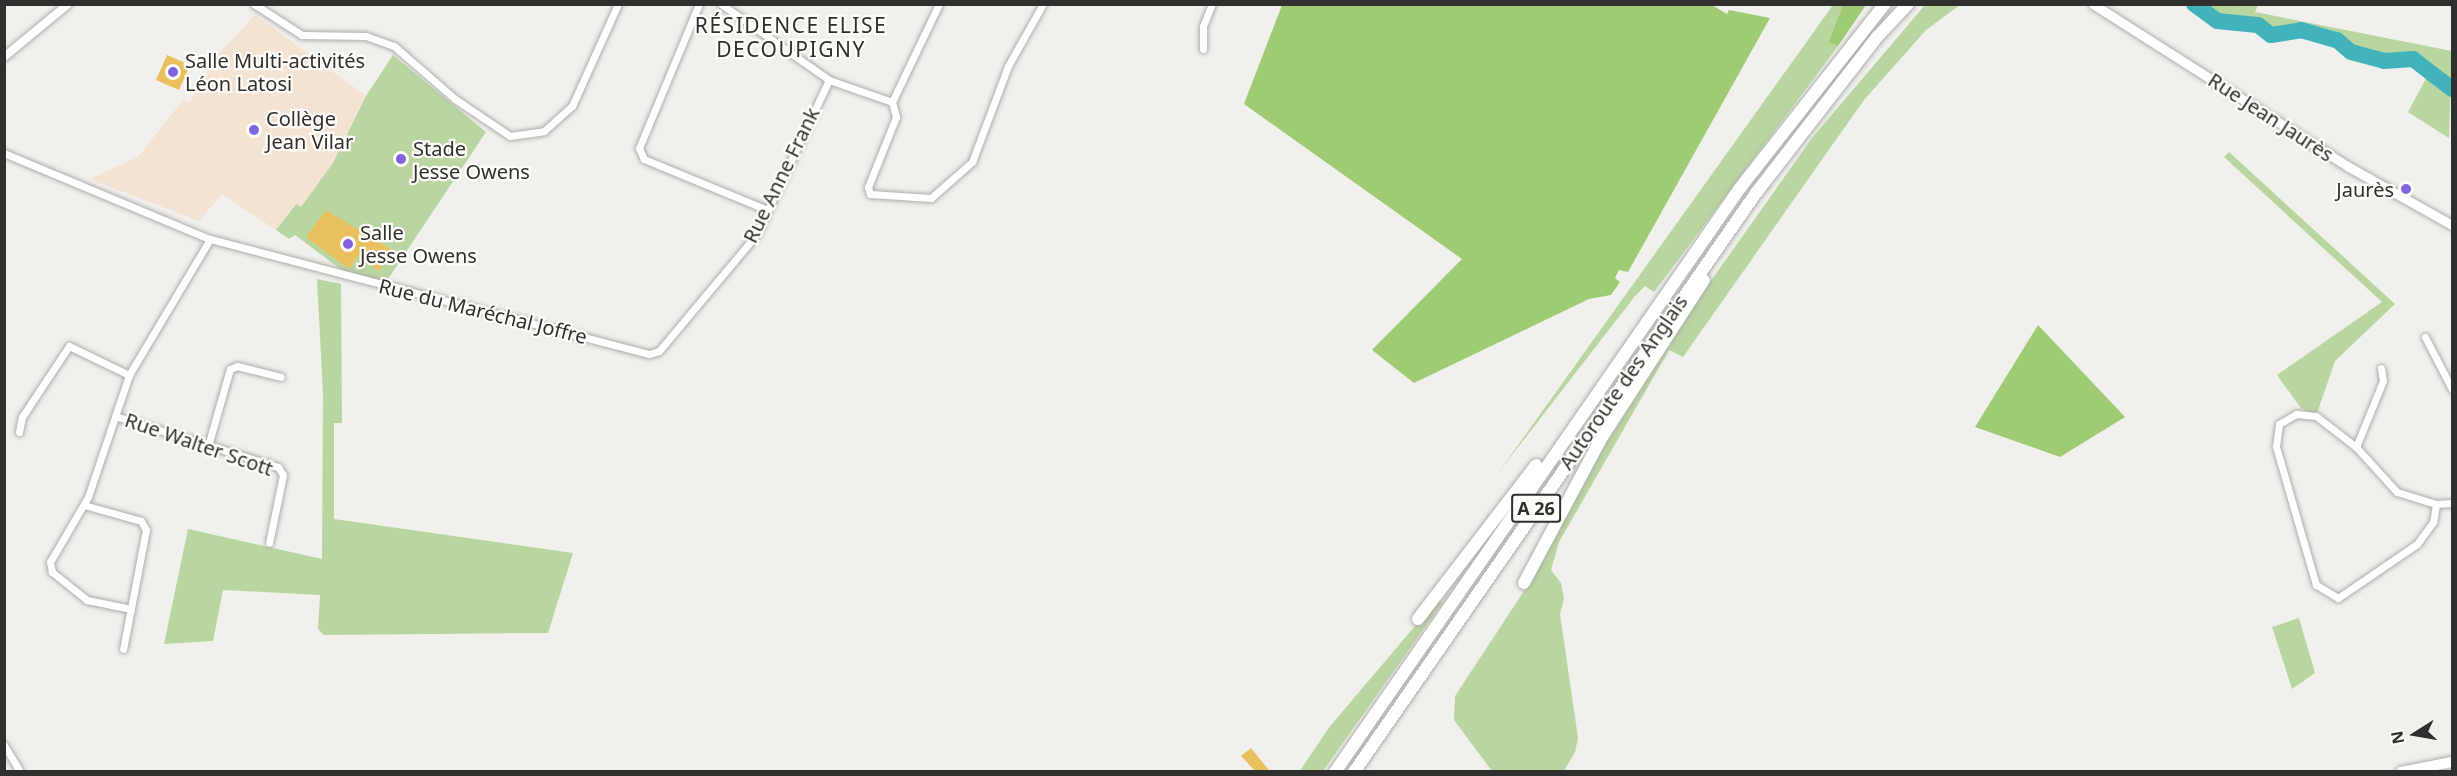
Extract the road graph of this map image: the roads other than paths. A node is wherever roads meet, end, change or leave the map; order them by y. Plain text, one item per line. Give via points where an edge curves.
1 (68, 4) edge
2 (618, 4) edge
3 (699, 4) edge
4 (721, 4) edge
5 (939, 4) edge
6 (1042, 4) edge
7 (1212, 4) edge
8 (1885, 4) edge
9 (1908, 4) edge
10 (2093, 4) edge
11 (255, 5) edge
12 (1203, 49) dead end
13 (4, 57) edge
14 (829, 80) junction
15 (892, 102) junction
16 (4, 153) edge
17 (768, 210) junction
18 (2452, 225) edge
19 (210, 239) junction
20 (1719, 245) junction
21 (2425, 337) dead end
22 (659, 351) joint
23 (2381, 368) dead end
24 (129, 375) junction
25 (281, 377) dead end
26 (2452, 389) edge
27 (115, 416) junction
28 (1573, 424) junction
29 (19, 432) dead end
30 (208, 446) junction
31 (2356, 447) junction
32 (2452, 503) edge
33 (2436, 504) junction
34 (84, 505) junction
35 (269, 543) dead end
36 (1524, 583) dead end
37 (131, 609) junction
38 (1418, 620) dead end
39 (123, 649) dead end
40 (4, 745) edge
41 (2452, 762) edge
42 (20, 771) edge
43 (1335, 771) edge
44 (1354, 771) edge
45 (2401, 771) edge

1 - 13 street
2 - 11 street via 572,106 544,131 510,136 455,99 394,46 366,36 302,35
3 - 17 street via 639,148 644,159
4 - 14 street
5 - 15 street
6 - 15 street via 1008,66 972,162 930,198 870,194 868,187 896,117
7 - 12 street via 1203,26
8 - 28 highway, Autoroute des Anglais / A 26 via 1785,128
9 - 20 highway, Autoroute des Anglais / A 26 via 1794,142
10 - 18 main road, Rue Jean Jaurès via 2349,167
14 - 15 street
14 - 17 street, Rue Anne Frank
16 - 19 street, Rue du Maréchal Joffre
17 - 22 street, Rue Anne Frank via 756,235
19 - 22 street, Rue du Maréchal Joffre via 623,348 649,354
19 - 24 street
20 - 36 highway via 1709,272 1602,437
20 - 44 highway, Autoroute des Anglais / A 26
21 - 26 street
23 - 31 street via 2383,381
24 - 27 street
24 - 29 street via 69,346 22,417
25 - 30 street via 237,366 230,369
27 - 30 street, Rue Walter Scott
27 - 34 street
28 - 38 highway via 1487,526
28 - 43 highway, Autoroute des Anglais / A 26
30 - 35 street, Rue Walter Scott via 278,467 283,476
31 - 33 street via 2397,492
31 - 33 street via 2305,412 2283,419 2277,431 2276,446 2316,585 2338,598 2384,567 2417,544 2433,522
32 - 33 street
34 - 37 street via 144,525
34 - 37 street via 50,567 87,600
37 - 39 street
40 - 42 street
41 - 45 main road

